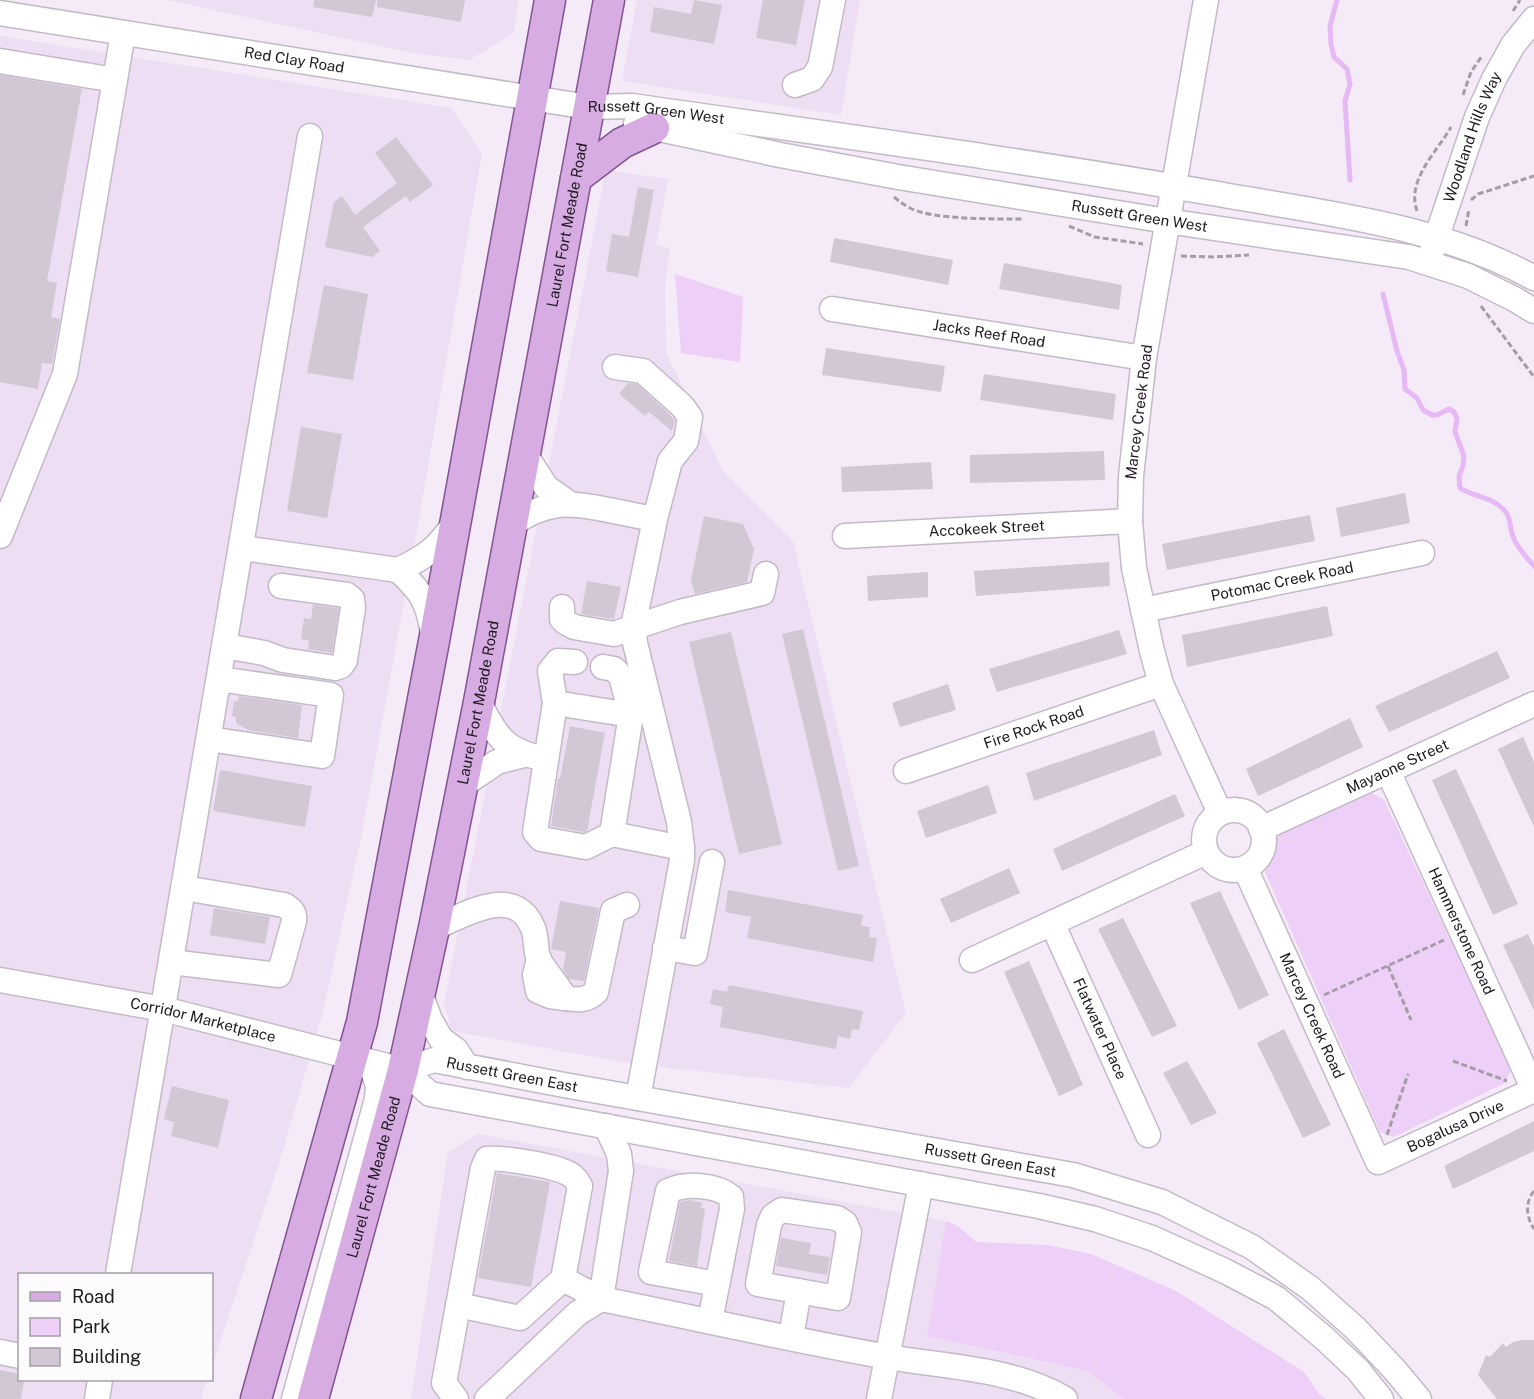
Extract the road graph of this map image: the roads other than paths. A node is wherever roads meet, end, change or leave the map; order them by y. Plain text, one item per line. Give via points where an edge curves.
1 (550, 0) edge
2 (609, 0) edge
3 (833, 0) edge
4 (1206, 0) edge
5 (0, 14) edge
6 (1534, 19) edge
7 (123, 33) junction
8 (0, 61) edge
9 (115, 80) junction
10 (795, 85) dead end
11 (532, 98) junction
12 (588, 107) junction
13 (654, 128) junction
14 (310, 136) dead end
15 (576, 178) junction
16 (1173, 187) junction
17 (1167, 221) junction
18 (1436, 238) junction
19 (1429, 262) junction
20 (1534, 278) edge
21 (832, 309) dead end
22 (1534, 311) edge
23 (1144, 358) junction
24 (615, 367) dead end
25 (525, 454) junction
26 (570, 504) junction
27 (655, 519) junction
28 (456, 520) junction
29 (1130, 521) junction
30 (511, 525) junction
31 (0, 536) edge
32 (845, 536) dead end
33 (242, 548) junction
34 (1422, 553) dead end
35 (398, 570) junction
36 (766, 574) dead end
37 (281, 586) dead end
38 (562, 607) dead end
39 (1143, 610) junction
40 (633, 627) junction
41 (434, 641) junction
42 (225, 646) junction
43 (575, 662) dead end
44 (603, 667) dead end
45 (219, 679) junction
46 (1161, 684) junction
47 (479, 702) junction
48 (555, 703) junction
49 (1534, 704) edge
50 (631, 715) junction
51 (209, 739) junction
52 (535, 757) junction
53 (906, 771) dead end
54 (1388, 771) junction
55 (463, 785) junction
56 (1220, 813) junction
57 (1261, 828) junction
58 (612, 834) junction
59 (682, 848) junction
60 (1206, 852) junction
61 (712, 862) dead end
62 (1245, 868) junction
63 (183, 888) junction
64 (627, 905) dead end
65 (1052, 923) junction
66 (434, 928) junction
67 (665, 948) junction
68 (972, 960) dead end
69 (171, 962) junction
70 (0, 980) edge
71 (420, 993) junction
72 (163, 1009) junction
73 (361, 1060) junction
74 (467, 1066) junction
75 (404, 1070) junction
76 (1534, 1090) edge
77 (638, 1098) junction
78 (606, 1126) junction
79 (1148, 1135) dead end
80 (1378, 1162) joint
81 (921, 1184) junction
82 (118, 1273) edge
83 (563, 1279) junction
84 (717, 1284) junction
85 (799, 1291) junction
86 (601, 1299) junction
87 (458, 1305) junction
88 (710, 1321) junction
89 (791, 1337) junction
90 (0, 1352) edge
91 (18, 1356) edge
92 (887, 1357) junction
93 (100, 1381) edge
94 (501, 1394) edge
95 (97, 1399) edge
96 (256, 1399) edge
97 (294, 1399) edge
98 (313, 1399) edge
99 (456, 1399) edge
100 (879, 1399) edge
101 (1065, 1399) edge
102 (1381, 1399) edge
103 (1419, 1399) edge

1 - 11 main road
2 - 12 main road, Laurel Fort Meade Road
3 - 10 street via 820,67 812,79
4 - 16 street, Marcey Creek Road
5 - 7 street, Red Clay Road
6 - 18 street, Woodland Hills Way via 1513,45 1494,79
7 - 9 street
7 - 11 street, Red Clay Road
8 - 9 street
9 - 31 street via 64,374
11 - 12 street, Red Clay Road
11 - 28 main road
12 - 13 street, Russett Green West via 625,122
12 - 15 main road, Laurel Fort Meade Road
12 - 16 street, Russett Green West via 632,106 1000,158
13 - 15 main road via 622,143
13 - 17 street, Russett Green West via 887,175
14 - 33 street
15 - 25 main road, Laurel Fort Meade Road
16 - 17 street, Marcey Creek Road
16 - 18 street, Russett Green West via 1336,215
17 - 19 street, Russett Green West
17 - 23 street, Marcey Creek Road
18 - 19 street, Woodland Hills Way
18 - 20 street, Russett Green West via 1513,266
19 - 22 street, Russett Green West via 1468,276
21 - 23 street, Jacks Reef Road
23 - 29 street, Marcey Creek Road
24 - 27 street via 643,371 690,417 686,441 670,461
25 - 26 street via 546,486
25 - 30 main road, Laurel Fort Meade Road
26 - 27 street
26 - 30 street via 541,508
27 - 40 street
28 - 35 street via 442,542 417,562
28 - 41 main road
29 - 32 street, Accokeek Street
29 - 39 street, Marcey Creek Road
30 - 47 main road, Laurel Fort Meade Road
33 - 35 street
33 - 42 street
34 - 39 street, Potomac Creek Road
35 - 41 street via 414,584 430,610
36 - 40 street via 762,593
37 - 42 street via 347,595 352,599 341,666 283,660
38 - 40 street via 562,619 574,627 614,634
39 - 46 street, Marcey Creek Road
40 - 59 street
41 - 73 main road via 364,1010
42 - 45 street
43 - 48 street via 558,661 550,671
44 - 50 street via 614,669 621,676
45 - 51 street
45 - 51 street via 331,695 322,756
46 - 53 street, Fire Rock Road
46 - 56 street, Marcey Creek Road
47 - 52 street via 491,728 507,744
47 - 55 main road, Laurel Fort Meade Road
48 - 50 street
48 - 52 street
49 - 54 street, Mayaone Street
50 - 58 street
51 - 63 street
52 - 55 street via 497,762
52 - 58 street via 535,835 586,847
54 - 57 street, Mayaone Street
54 - 76 street, Hammerstone Road
55 - 66 main road, Laurel Fort Meade Road
56 - 57 street via 1239,810 1256,820
56 - 60 street via 1204,834
57 - 62 street via 1263,847
58 - 59 street
59 - 67 street
60 - 62 street via 1226,869
60 - 65 street
61 - 67 street via 695,953
62 - 80 street, Marcey Creek Road
63 - 69 street
63 - 69 street via 284,905 291,909 294,921 279,975
64 - 66 street via 613,911 596,992 581,1000 565,998 539,959 533,929 524,913 510,904 471,912
65 - 68 street
65 - 79 street, Flatwater Place
66 - 71 main road, Laurel Fort Meade Road
67 - 77 street
69 - 72 street
70 - 72 street, Corridor Marketplace
71 - 74 street via 441,1040 456,1050
71 - 75 main road, Laurel Fort Meade Road
72 - 73 street, Corridor Marketplace
72 - 82 street
73 - 75 street, Corridor Marketplace
73 - 96 main road
73 - 97 street via 378,1086 377,1099
74 - 75 street, Russett Green East via 434,1060
74 - 77 street, Russett Green East
75 - 78 street via 430,1094
75 - 98 main road, Laurel Fort Meade Road
76 - 80 street, Bogalusa Drive
77 - 103 street, Russett Green East via 1073,1175 1162,1202 1252,1247 1310,1288 1355,1328
78 - 81 street
78 - 86 street via 619,1154 621,1171
81 - 92 street
81 - 102 street via 1095,1219 1152,1238 1225,1271 1276,1298 1308,1324 1358,1370
83 - 86 street
83 - 87 street via 520,1318
83 - 87 street via 580,1186 571,1175 551,1168 487,1159
84 - 84 street via 731,1197 724,1191 688,1185 668,1191 651,1272
84 - 88 street
85 - 85 street via 838,1298 849,1232 837,1218 782,1210 769,1225 758,1284
85 - 89 street
86 - 88 street
86 - 94 street via 578,1313
87 - 99 street via 444,1383
88 - 89 street
89 - 92 street
90 - 91 street
92 - 100 street
92 - 101 street via 1006,1375
93 - 95 street

